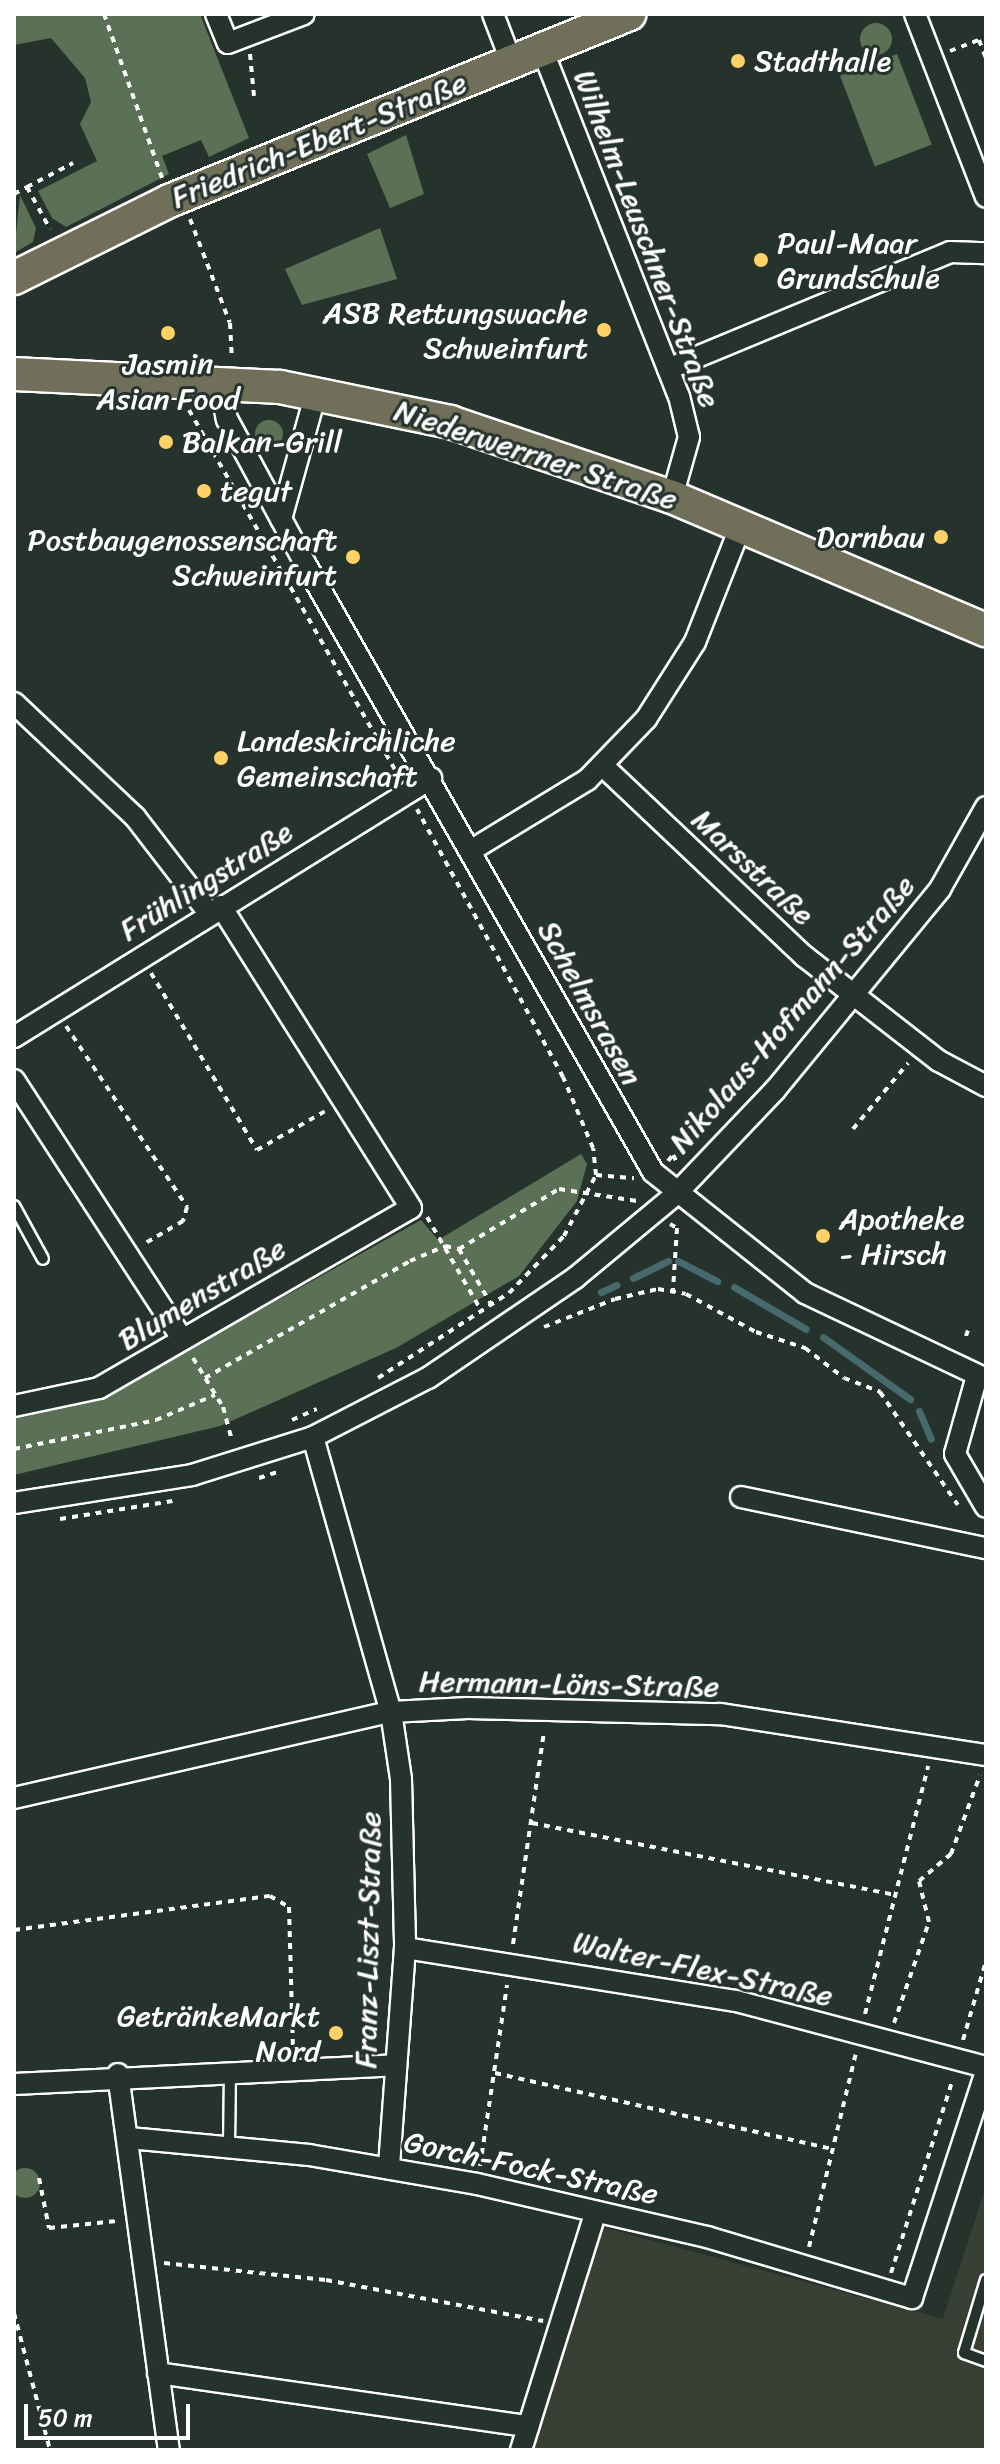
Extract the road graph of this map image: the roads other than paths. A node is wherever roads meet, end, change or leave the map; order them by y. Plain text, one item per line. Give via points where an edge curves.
1 (216, 14) edge
2 (304, 14) edge
3 (493, 14) edge
4 (630, 14) edge
5 (915, 14) edge
6 (542, 49) junction
7 (511, 61) junction
8 (986, 197) edge
9 (986, 253) edge
10 (14, 278) edge
11 (668, 369) junction
12 (226, 371) junction
13 (14, 374) edge
14 (316, 393) junction
15 (672, 497) junction
16 (281, 519) junction
17 (741, 525) junction
18 (986, 630) edge
19 (14, 703) edge
20 (603, 766) junction
21 (431, 778) junction
22 (986, 807) edge
23 (470, 851) junction
24 (215, 910) junction
25 (854, 993) junction
26 (14, 1037) edge
27 (14, 1080) edge
28 (986, 1086) edge
29 (675, 1195) junction
30 (14, 1206) edge
31 (43, 1259) dead end
32 (185, 1346) junction
33 (982, 1378) edge
34 (14, 1406) edge
35 (313, 1437) junction
36 (741, 1497) dead end
37 (14, 1503) edge
38 (986, 1507) edge
39 (986, 1548) edge
40 (391, 1712) junction
41 (986, 1755) edge
42 (14, 1798) edge
43 (405, 1948) junction
44 (396, 2065) junction
45 (230, 2069) junction
46 (986, 2069) edge
47 (118, 2074) junction
48 (14, 2084) edge
49 (129, 2138) junction
50 (229, 2145) junction
51 (389, 2168) junction
52 (596, 2211) junction
53 (986, 2280) edge
54 (986, 2361) edge
55 (158, 2373) junction
56 (528, 2426) junction
57 (169, 2450) edge
58 (521, 2450) edge

1 - 2 street via 228,43
3 - 7 street
4 - 6 main road, Friedrich-Ebert-Straße
5 - 8 street
6 - 7 main road, Friedrich-Ebert-Straße
6 - 11 street, Wilhelm-Leuschner-Straße
7 - 10 main road, Friedrich-Ebert-Straße via 169,201
9 - 11 street via 950,252
11 - 15 street, Wilhelm-Leuschner-Straße via 689,437
12 - 13 main road, Niederwerrner Straße
12 - 14 main road, Niederwerrner Straße
12 - 16 street, Schelmsrasen via 227,419
14 - 15 main road, Niederwerrner Straße via 450,422
14 - 16 street
15 - 17 main road, Niederwerrner Straße
16 - 21 street, Schelmsrasen
17 - 18 main road, Niederwerrner Straße
17 - 20 street via 688,654 646,719
19 - 24 street via 135,817
20 - 23 street
20 - 25 street, Marsstraße
21 - 23 street, Schelmsrasen
21 - 24 street, Frühlingstraße
22 - 25 street, Nikolaus-Hofmann-Straße via 940,889
23 - 29 street, Schelmsrasen via 646,1160
24 - 26 street, Frühlingstraße
24 - 32 street, Blumenstraße via 419,1212
25 - 28 street, Marsstraße via 922,1047
25 - 29 street, Nikolaus-Hofmann-Straße
27 - 32 street
29 - 33 street, Schelmsrasen via 832,1310
29 - 35 street, Nikolaus-Hofmann-Straße via 609,1253 481,1344
30 - 31 lane
32 - 34 street, Blumenstraße via 99,1388
33 - 38 street via 955,1454
35 - 37 street, Nikolaus-Hofmann-Straße via 192,1475
35 - 40 street, Franz-Liszt-Straße
36 - 39 street
40 - 41 street, Hermann-Löns-Straße via 547,1707 720,1714
40 - 42 street, Hermann-Löns-Straße
40 - 43 street, Franz-Liszt-Straße
43 - 44 street, Franz-Liszt-Straße
43 - 46 street, Walter-Flex-Straße via 736,2001
44 - 45 street
44 - 51 street, Franz-Liszt-Straße
45 - 47 street
45 - 50 lane
46 - 52 street, Gorch-Fock-Straße via 912,2298
47 - 48 street
47 - 49 street
49 - 50 street, Gorch-Fock-Straße
49 - 55 street
50 - 51 street, Gorch-Fock-Straße
51 - 52 street, Gorch-Fock-Straße
52 - 56 street
53 - 54 lane via 964,2353
55 - 56 street
55 - 57 street
56 - 58 street

